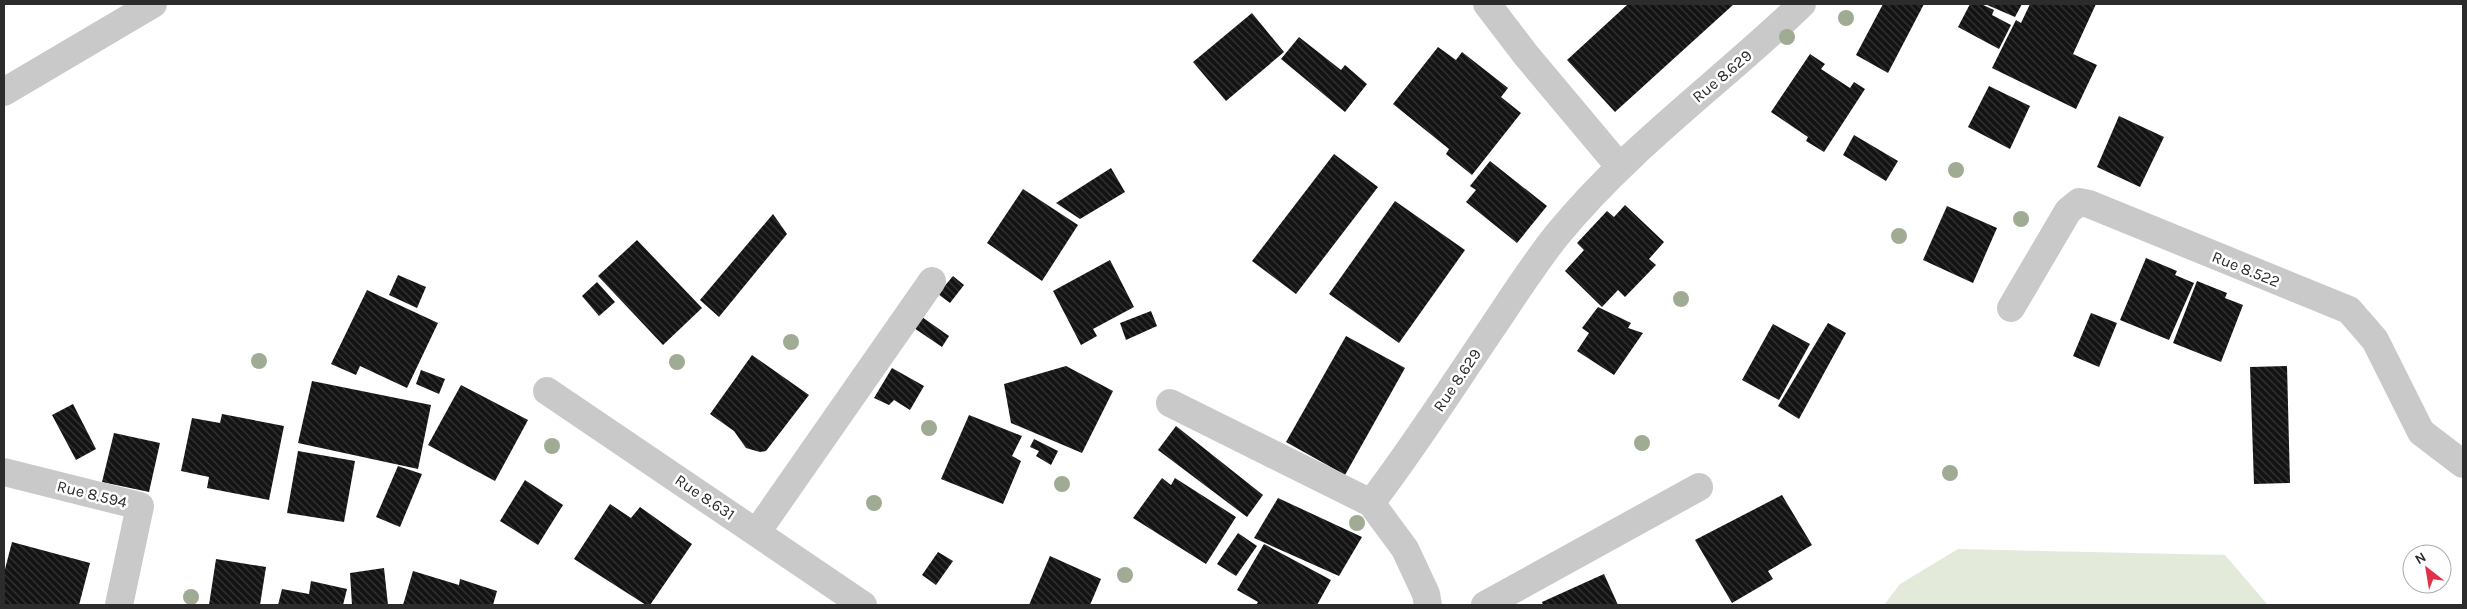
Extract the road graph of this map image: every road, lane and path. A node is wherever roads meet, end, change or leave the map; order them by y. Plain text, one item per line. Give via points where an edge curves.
1 (153, 4) edge
2 (1487, 4) edge
3 (1802, 4) edge
4 (4, 92) edge
5 (1619, 166) junction
6 (932, 281) dead end
7 (2011, 308) dead end
8 (547, 391) dead end
9 (1170, 403) dead end
10 (2463, 464) edge
11 (4, 472) edge
12 (1699, 487) dead end
13 (1371, 503) junction
14 (757, 532) junction
15 (119, 605) edge
16 (863, 605) edge
17 (1428, 605) edge
18 (1485, 605) edge

1 - 4 street
2 - 5 street via 1526,56
3 - 5 street, Rue 8.629
5 - 13 street, Rue 8.629 via 1557,236
6 - 14 street
7 - 10 street, Rue 8.522 via 2068,211 2078,202 2089,204 2349,310 2374,340 2421,432
8 - 14 street, Rue 8.631
9 - 13 street
11 - 15 street, Rue 8.594 via 140,506
12 - 18 street
13 - 17 street via 1405,549
14 - 16 street, Rue 8.631

